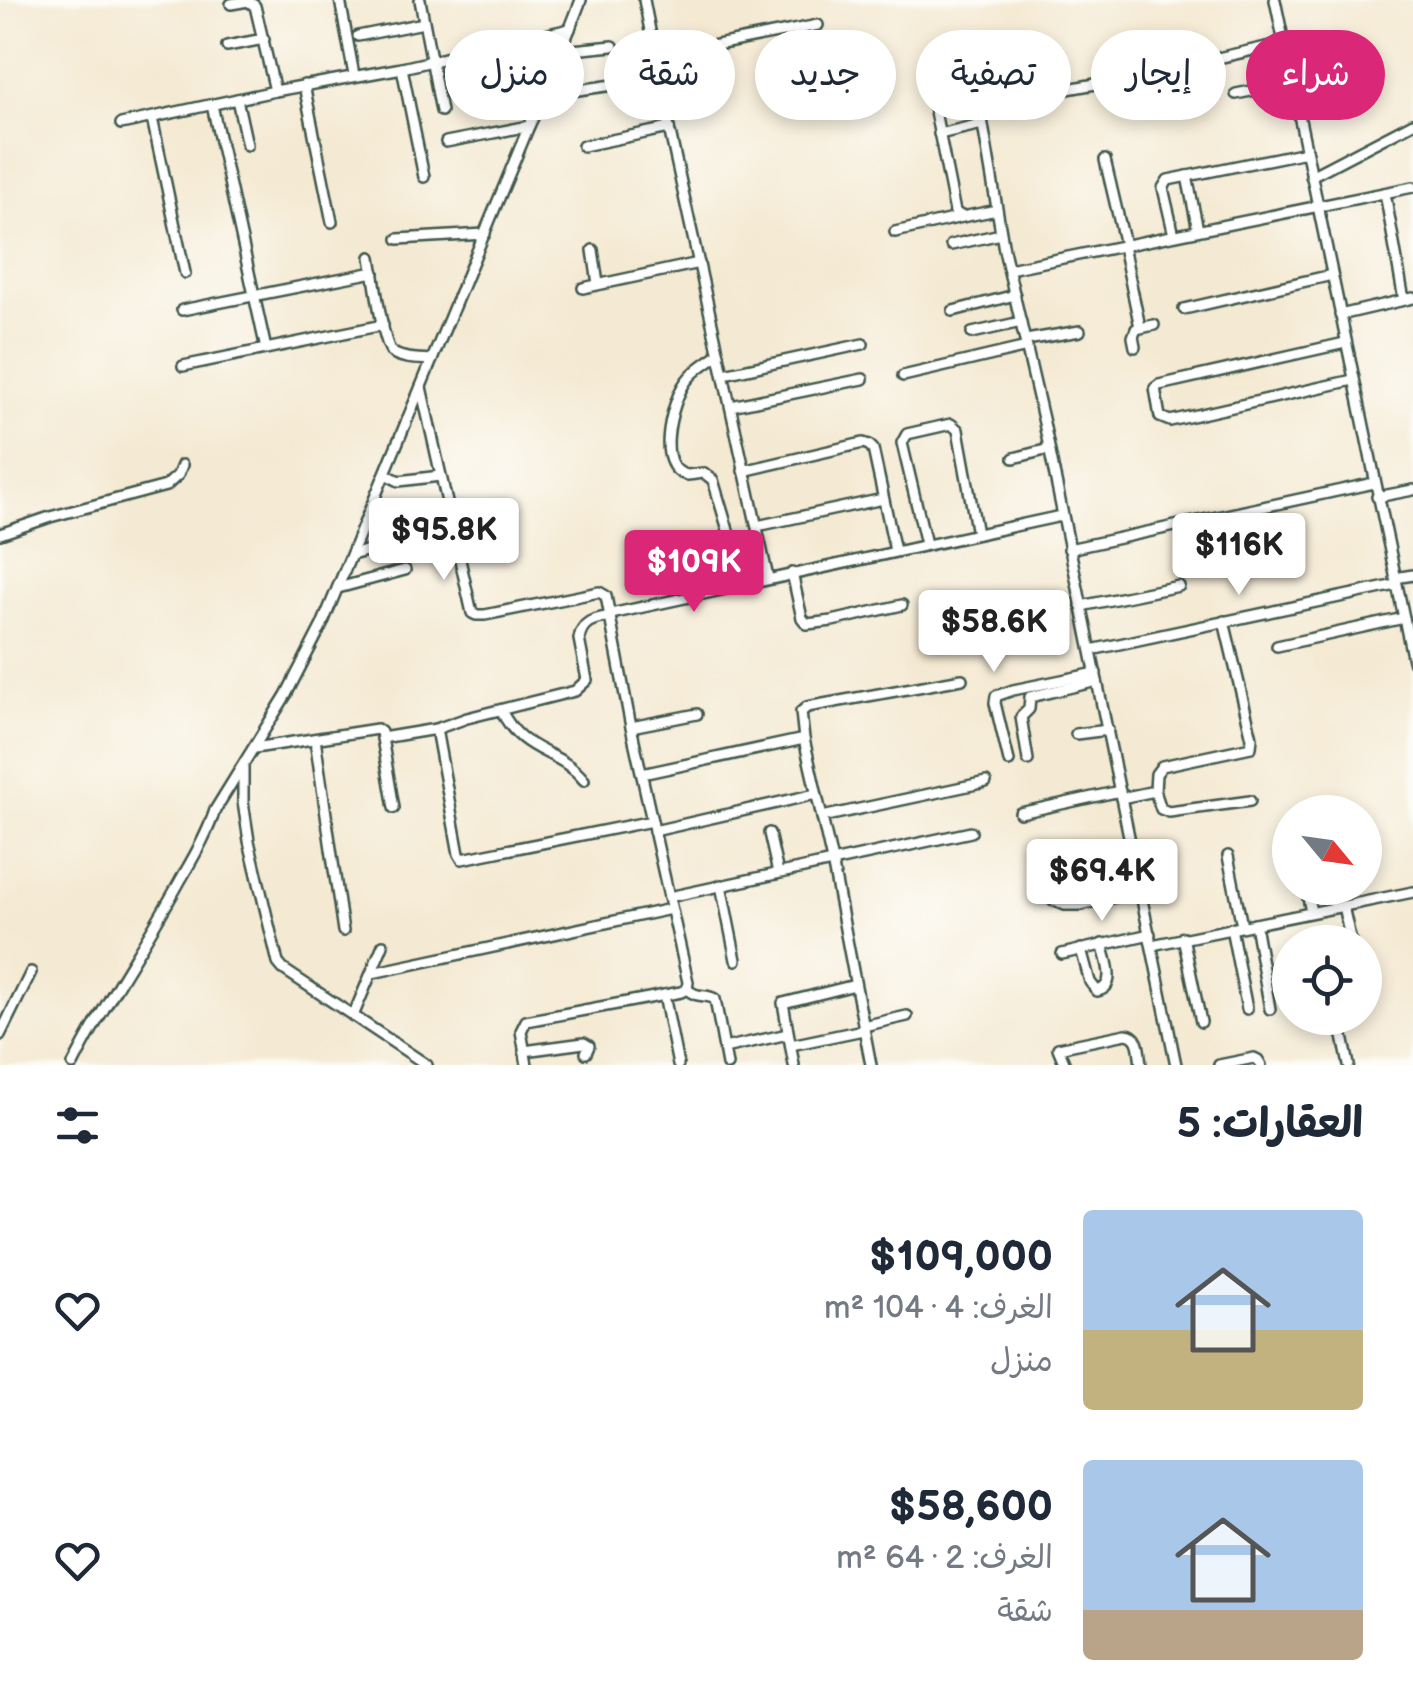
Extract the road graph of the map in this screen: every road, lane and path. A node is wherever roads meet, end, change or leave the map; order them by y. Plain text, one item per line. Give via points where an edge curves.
1 (340, 0) edge
2 (420, 0) edge
3 (582, 0) edge
4 (644, 0) edge
5 (1275, 0) edge
6 (230, 4) dead end
7 (424, 23) junction
8 (818, 24) dead end
9 (570, 29) joint
10 (650, 30) edge
11 (1281, 30) edge
12 (358, 36) dead end
13 (264, 39) junction
14 (735, 41) edge
15 (227, 46) dead end
16 (1246, 51) edge
17 (432, 61) junction
18 (402, 68) junction
19 (354, 76) junction
20 (304, 86) junction
21 (274, 91) junction
22 (1246, 92) edge
23 (1236, 94) dead end
24 (237, 100) junction
25 (212, 105) junction
26 (441, 111) dead end
27 (152, 118) junction
28 (532, 120) edge
29 (668, 120) edge
30 (936, 120) edge
31 (1300, 120) edge
32 (1413, 123) edge
33 (121, 124) dead end
34 (982, 124) junction
35 (529, 126) junction
36 (669, 128) junction
37 (939, 134) junction
38 (446, 142) dead end
39 (247, 145) dead end
40 (583, 146) dead end
41 (1306, 152) junction
42 (1106, 160) dead end
43 (1187, 176) junction
44 (1311, 176) junction
45 (424, 177) dead end
46 (1413, 187) edge
47 (1385, 193) junction
48 (1318, 206) junction
49 (997, 210) junction
50 (962, 217) junction
51 (332, 222) dead end
52 (1198, 230) junction
53 (895, 232) dead end
54 (485, 234) junction
55 (1002, 234) junction
56 (1174, 235) junction
57 (398, 238) dead end
58 (1124, 245) junction
59 (951, 246) dead end
60 (593, 250) dead end
61 (372, 257) dead end
62 (699, 263) junction
63 (1009, 269) junction
64 (374, 272) junction
65 (186, 273) dead end
66 (1332, 275) junction
67 (598, 284) junction
68 (583, 288) dead end
69 (256, 296) junction
70 (1015, 296) junction
71 (1408, 299) edge
72 (1184, 309) dead end
73 (182, 310) dead end
74 (952, 312) dead end
75 (1340, 315) junction
76 (1022, 322) junction
77 (383, 325) junction
78 (1154, 325) dead end
79 (1140, 327) junction
80 (1080, 332) dead end
81 (972, 333) dead end
82 (1345, 342) junction
83 (863, 344) dead end
84 (1026, 344) junction
85 (1135, 347) dead end
86 (266, 349) junction
87 (719, 354) junction
88 (432, 360) junction
89 (183, 366) dead end
90 (724, 374) junction
91 (903, 376) dead end
92 (863, 379) dead end
93 (1353, 380) junction
94 (421, 388) junction
95 (731, 406) junction
96 (1049, 449) junction
97 (1014, 458) dead end
98 (182, 464) dead end
99 (743, 470) junction
100 (385, 474) junction
101 (440, 476) junction
102 (1374, 483) junction
103 (1413, 490) edge
104 (1378, 497) junction
105 (884, 499) junction
106 (1062, 516) junction
107 (757, 526) junction
108 (728, 530) dead end
109 (0, 534) edge
110 (977, 534) junction
111 (413, 537) dead end
112 (926, 544) junction
113 (1069, 549) junction
114 (895, 551) junction
115 (352, 554) junction
116 (406, 570) dead end
117 (792, 573) junction
118 (1413, 575) edge
119 (768, 578) junction
120 (1396, 582) junction
121 (1179, 586) dead end
122 (338, 588) junction
123 (902, 605) dead end
124 (1081, 606) junction
125 (611, 615) junction
126 (1404, 618) junction
127 (1224, 621) junction
128 (1276, 646) dead end
129 (1090, 650) junction
130 (1413, 661) edge
131 (1096, 677) junction
132 (962, 679) dead end
133 (501, 710) junction
134 (697, 714) dead end
135 (631, 727) junction
136 (436, 729) junction
137 (1108, 730) junction
138 (1076, 734) dead end
139 (382, 738) junction
140 (804, 738) junction
141 (315, 739) junction
142 (255, 748) junction
143 (1028, 760) dead end
144 (1009, 761) dead end
145 (243, 765) junction
146 (642, 774) junction
147 (584, 780) dead end
148 (986, 782) dead end
149 (1155, 791) junction
150 (816, 794) junction
151 (1120, 795) junction
152 (1250, 801) dead end
153 (394, 808) dead end
154 (1020, 813) dead end
155 (822, 817) junction
156 (653, 826) junction
157 (971, 832) dead end
158 (769, 833) dead end
159 (1131, 845) junction
160 (1228, 856) dead end
161 (832, 861) junction
162 (778, 873) junction
163 (721, 886) junction
164 (1141, 891) junction
165 (1413, 892) edge
166 (668, 897) junction
167 (1310, 905) edge
168 (1343, 906) junction
169 (671, 910) junction
170 (1311, 912) junction
171 (1255, 924) junction
172 (1347, 925) edge
173 (1242, 926) junction
174 (1230, 928) junction
175 (343, 932) dead end
176 (1184, 938) junction
177 (1151, 940) junction
178 (1102, 944) junction
179 (383, 945) dead end
180 (1081, 949) junction
181 (1062, 954) dead end
182 (736, 960) dead end
183 (31, 972) dead end
184 (372, 973) junction
185 (854, 985) junction
186 (687, 989) junction
187 (664, 995) junction
188 (1270, 1008) dead end
189 (1248, 1009) dead end
190 (353, 1016) junction
191 (907, 1016) dead end
192 (1201, 1022) dead end
193 (863, 1028) junction
194 (788, 1034) junction
195 (0, 1035) edge
196 (1343, 1035) edge
197 (791, 1045) junction
198 (724, 1048) junction
199 (524, 1051) junction
200 (586, 1052) dead end
201 (73, 1065) edge
202 (427, 1065) edge
203 (527, 1065) edge
204 (678, 1065) edge
205 (727, 1065) edge
206 (794, 1065) edge
207 (871, 1065) edge
208 (1065, 1065) edge
209 (1141, 1065) edge
210 (1176, 1065) edge
211 (1218, 1065) edge
212 (1261, 1065) edge
213 (1349, 1065) edge

1 - 19 street
2 - 7 street
3 - 9 street
4 - 10 street
5 - 11 street
6 - 13 street via 253,2
7 - 12 street
7 - 17 street
8 - 14 street
9 - 17 street
13 - 15 street
13 - 21 street
16 - 34 street via 996,102
17 - 18 street
17 - 26 street
18 - 19 street
18 - 45 street
19 - 20 street
20 - 21 street
20 - 51 street
21 - 24 street
22 - 23 street
24 - 25 street
24 - 39 street
25 - 27 street
25 - 69 street
27 - 33 street
27 - 65 street
28 - 35 street
29 - 36 street
30 - 37 street
31 - 41 street
32 - 44 street
34 - 37 street
34 - 49 street
35 - 38 street
35 - 54 street
36 - 40 street
36 - 62 street
37 - 50 street via 955,212
41 - 43 street
41 - 44 street
42 - 58 street
43 - 52 street
43 - 56 street via 1163,188
44 - 48 street
46 - 47 street
47 - 48 street
47 - 71 street
48 - 52 street
48 - 66 street
49 - 50 street
49 - 55 street
50 - 53 street
52 - 56 street
54 - 57 street
54 - 88 street
55 - 59 street
55 - 63 street
56 - 58 street
58 - 63 street
58 - 79 street
60 - 67 street
61 - 64 street
62 - 67 street
62 - 87 street
63 - 70 street
64 - 69 street
64 - 77 street
66 - 72 street
66 - 75 street
67 - 68 street
69 - 73 street
69 - 86 street
70 - 74 street
70 - 76 street
71 - 75 street
75 - 82 street
76 - 81 street
76 - 84 street
77 - 86 street
77 - 88 street via 392,352
78 - 79 street
79 - 85 street
80 - 84 street
82 - 93 street
82 - 93 street via 1159,385 1154,393 1160,417 1170,420
83 - 90 street
84 - 91 street
84 - 96 street
86 - 89 street
87 - 90 street
87 - 108 street via 680,390 668,440 681,472 713,480
88 - 94 street
90 - 95 street
92 - 95 street
93 - 102 street
94 - 100 street
94 - 101 street
95 - 99 street
96 - 97 street
96 - 106 street
98 - 109 street via 166,486
99 - 105 street via 863,443 873,449
99 - 107 street
100 - 101 street via 398,481
100 - 115 street
101 - 125 street via 472,612 602,592
102 - 104 street
102 - 113 street
103 - 104 street
104 - 120 street
105 - 107 street
105 - 114 street
106 - 110 street
106 - 113 street
107 - 119 street
110 - 112 street
110 - 112 street via 958,430 950,424 906,434 902,443
111 - 115 street
112 - 114 street
113 - 124 street
114 - 117 street
115 - 122 street
116 - 122 street
117 - 119 street
117 - 123 street via 807,624
118 - 120 street
119 - 125 street
120 - 126 street
120 - 127 street
121 - 124 street
122 - 142 street
124 - 129 street
125 - 133 street via 580,632 587,673 582,687
125 - 135 street
126 - 128 street
126 - 130 street
127 - 129 street
127 - 149 street via 1251,747 1162,766
129 - 131 street
131 - 137 street
131 - 143 street via 1030,697 1021,717
131 - 144 street via 996,696
132 - 140 street via 807,707 800,717
133 - 136 street
133 - 147 street via 521,738
134 - 135 street
135 - 146 street
136 - 139 street
136 - 156 street via 462,859
137 - 138 street
137 - 151 street
139 - 141 street via 377,729
139 - 153 street
140 - 146 street
140 - 150 street
141 - 142 street
141 - 175 street
142 - 145 street
145 - 190 street via 245,821 274,954 283,969
145 - 201 street
146 - 156 street
148 - 155 street
149 - 151 street
149 - 152 street via 1168,812
150 - 155 street
150 - 156 street
151 - 154 street
151 - 159 street
155 - 161 street
156 - 166 street
157 - 161 street
158 - 162 street
159 - 164 street
159 - 164 street via 1048,861 1047,885 1053,900 1070,906
160 - 173 street
161 - 162 street
161 - 185 street
162 - 163 street
163 - 166 street
163 - 182 street
164 - 177 street
165 - 168 street
166 - 169 street
167 - 170 street
168 - 170 street
168 - 172 street
169 - 184 street
169 - 186 street
170 - 171 street
171 - 173 street
171 - 188 street
173 - 174 street
174 - 176 street
174 - 189 street
176 - 177 street
176 - 192 street
177 - 178 street
177 - 210 street
178 - 180 street
178 - 180 street via 1109,980 1103,991 1091,985
179 - 184 street
180 - 181 street
183 - 195 street
184 - 190 street
185 - 193 street
185 - 194 street via 785,1002
186 - 187 street
186 - 198 street via 715,1000
187 - 199 street via 526,1022
187 - 204 street
190 - 202 street
191 - 193 street
193 - 197 street
193 - 207 street
194 - 197 street
194 - 198 street
196 - 213 street
197 - 206 street
198 - 205 street
199 - 200 street via 584,1043
199 - 203 street
208 - 209 street via 1058,1048 1126,1034 1136,1038
211 - 212 street via 1254,1058

